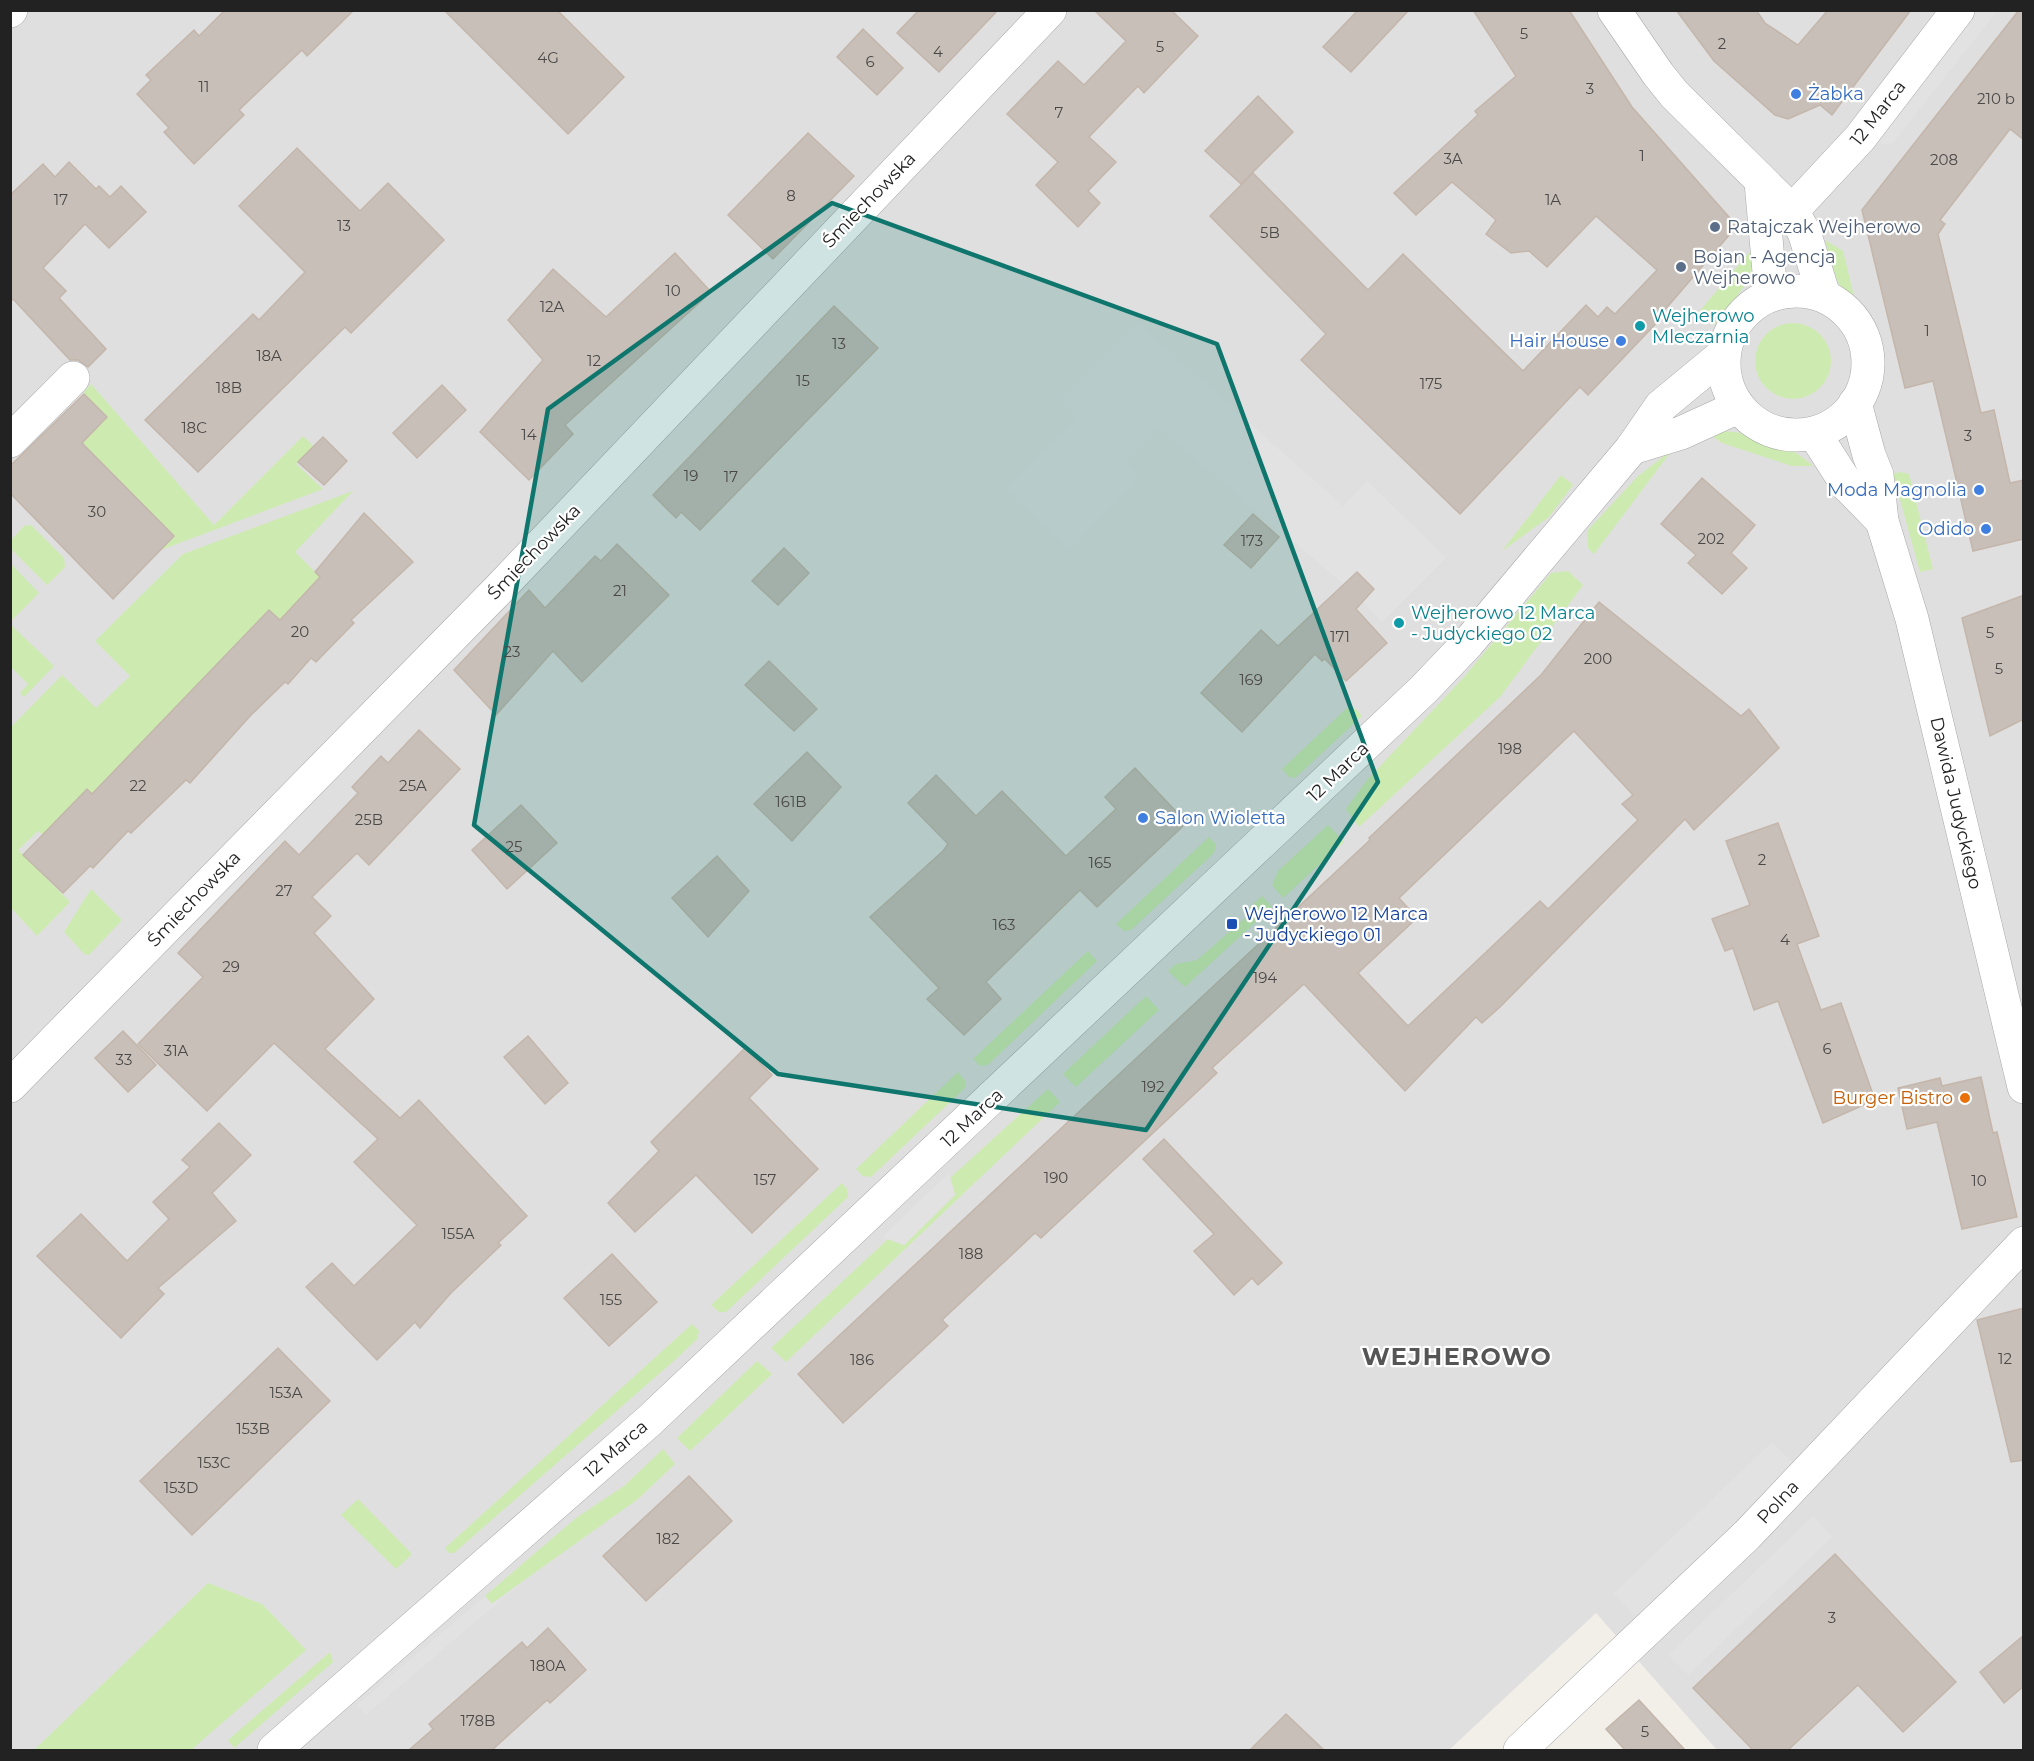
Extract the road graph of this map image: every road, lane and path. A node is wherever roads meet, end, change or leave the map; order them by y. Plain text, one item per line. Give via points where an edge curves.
1 (1050, 10) edge
2 (1614, 10) edge
3 (1958, 10) edge
4 (1761, 182) junction
5 (1792, 211) junction
6 (1771, 294) junction
7 (1824, 296) junction
8 (1724, 354) junction
9 (73, 378) dead end
10 (1856, 403) junction
11 (1738, 407) junction
12 (1814, 433) junction
13 (10, 441) edge
14 (1632, 448) junction
15 (1882, 521) junction
16 (10, 1086) edge
17 (2024, 1088) edge
18 (2024, 1243) edge
19 (274, 1750) edge
20 (1520, 1750) edge

1 - 16 street, Śmiechowska via 497,591
2 - 4 street via 1658,74
3 - 5 street, 12 Marca via 1853,146
4 - 5 street
4 - 6 street
5 - 7 street via 1804,232
6 - 7 street via 1797,290
6 - 8 street via 1749,308 1732,328
7 - 10 street via 1845,310 1860,330 1867,354 1866,380
8 - 11 street via 1726,382
8 - 14 street, 12 Marca via 1661,406
9 - 13 street
10 - 12 street via 1838,422
10 - 15 street, Dawida Judyckiego via 1877,475
11 - 12 street via 1759,426 1786,434
11 - 14 street via 1681,433
12 - 15 street, Dawida Judyckiego via 1848,486
14 - 19 street, 12 Marca via 1468,643 1416,697 649,1421
15 - 17 street, Dawida Judyckiego via 1912,619
18 - 20 street, Polna via 1747,1535

